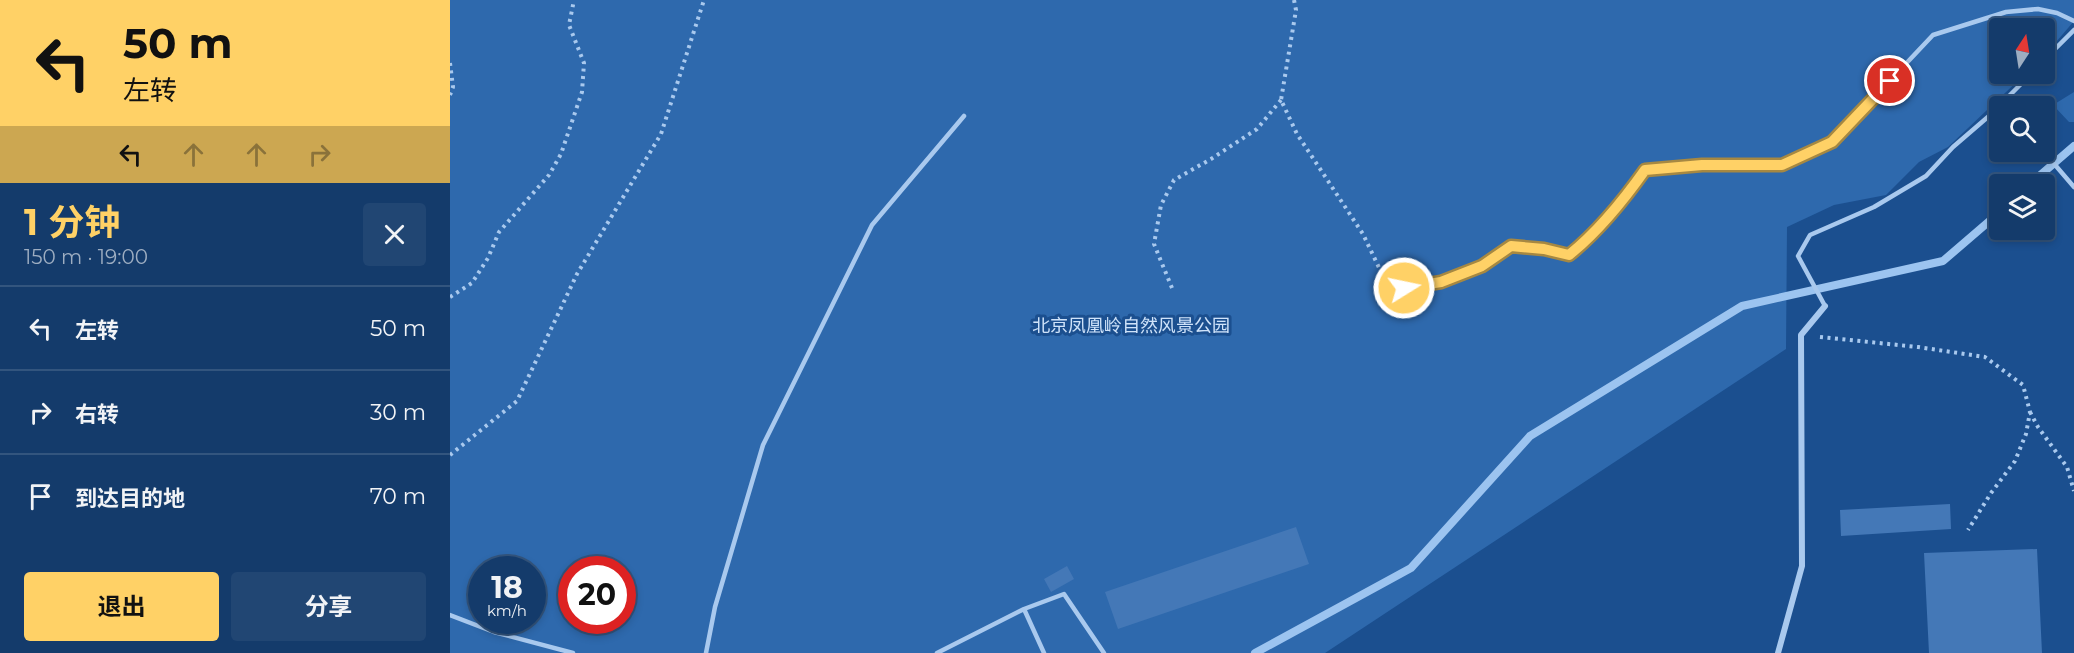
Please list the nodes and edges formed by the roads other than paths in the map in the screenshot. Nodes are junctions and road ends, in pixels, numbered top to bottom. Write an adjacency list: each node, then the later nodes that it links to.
1 (2074, 21): 10 (lane)
2 (2074, 30): 3 (lane)
3 (2055, 49)
4 (2021, 84): 5 (lane)
5 (2009, 96)
6 (964, 116): 15 (lane)
7 (1989, 116): 11 (lane)
8 (2053, 162): 9 (lane)
9 (2074, 187)
10 (1404, 288)
11 (1825, 306): 19 (street)
12 (1024, 609): 16 (lane); 17 (lane); 18 (lane)
13 (450, 615): 14 (lane)
14 (573, 653)
15 (706, 653)
16 (937, 653)
17 (1044, 653)
18 (1104, 653)
19 (1778, 653)

